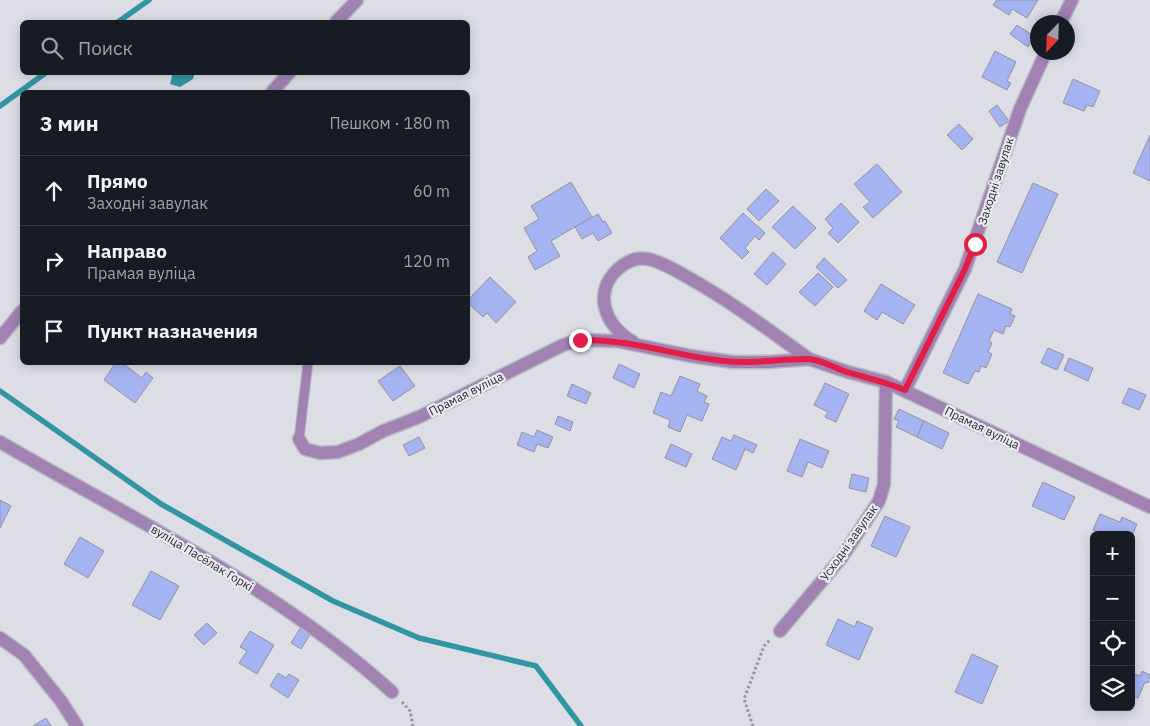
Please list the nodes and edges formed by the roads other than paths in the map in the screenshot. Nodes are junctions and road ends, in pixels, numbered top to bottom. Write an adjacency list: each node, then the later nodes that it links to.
1 (356, 0): 4 (street)
2 (1072, 0): 3 (street)
3 (1064, 15)
4 (338, 20)
5 (1042, 60): 14 (street, Заходні завулак)
6 (287, 75): 7 (street)
7 (274, 90)
8 (20, 313): 9 (street)
9 (0, 338)
10 (639, 345): 11 (street, Прамая вуліца); 11 (street, Прамая вуліца); 15 (street, Прамая вуліца)
11 (809, 359): 13 (street, Прамая вуліца)
12 (308, 365): 15 (lane)
13 (886, 382): 14 (street, Прамая вуліца); 18 (street, Усходні завулак)
14 (905, 390): 17 (street, Прамая вуліца)
15 (299, 439)
16 (0, 442): 20 (street, вуліца Пасёлак Горкі)
17 (1150, 507)
18 (780, 631)
19 (0, 638): 21 (street)
20 (392, 692)
21 (78, 726)

